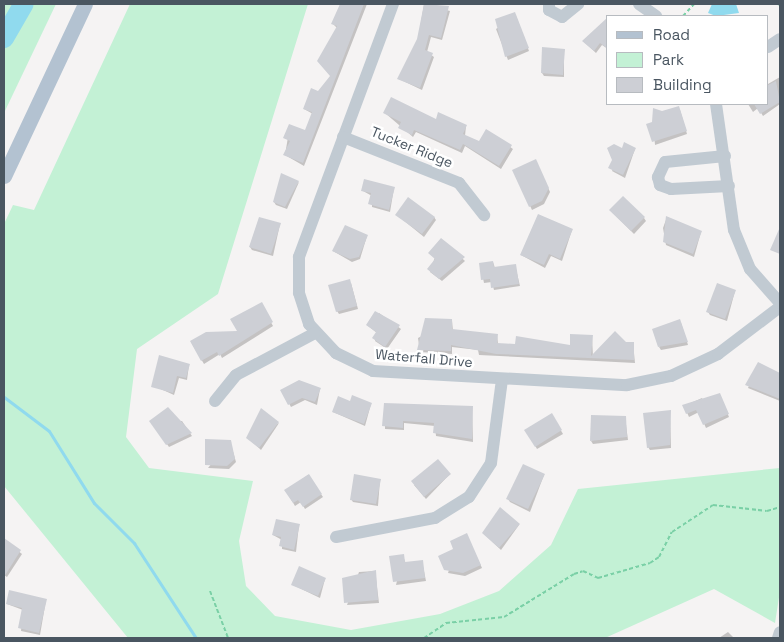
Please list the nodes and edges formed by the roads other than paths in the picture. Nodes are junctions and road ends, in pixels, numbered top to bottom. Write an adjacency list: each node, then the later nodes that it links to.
1 (85, 4): 12 (main road)
2 (393, 4): 10 (street, Waterfall Drive)
3 (549, 4): 4 (street)
4 (578, 4)
5 (639, 4): 6 (street)
6 (655, 15)
7 (780, 40): 8 (street)
8 (769, 46)
9 (716, 105): 11 (street)
10 (343, 137): 14 (street, Tucker Ridge); 16 (street, Waterfall Drive)
11 (725, 156): 13 (street); 13 (street)
12 (4, 176)
13 (729, 186): 15 (street)
14 (484, 215)
15 (780, 305): 17 (street, Waterfall Drive)
16 (315, 333): 17 (street, Waterfall Drive); 18 (street)
17 (502, 380): 19 (street)
18 (215, 401)
19 (336, 537)
20 (780, 632): 21 (street)
21 (778, 638)

